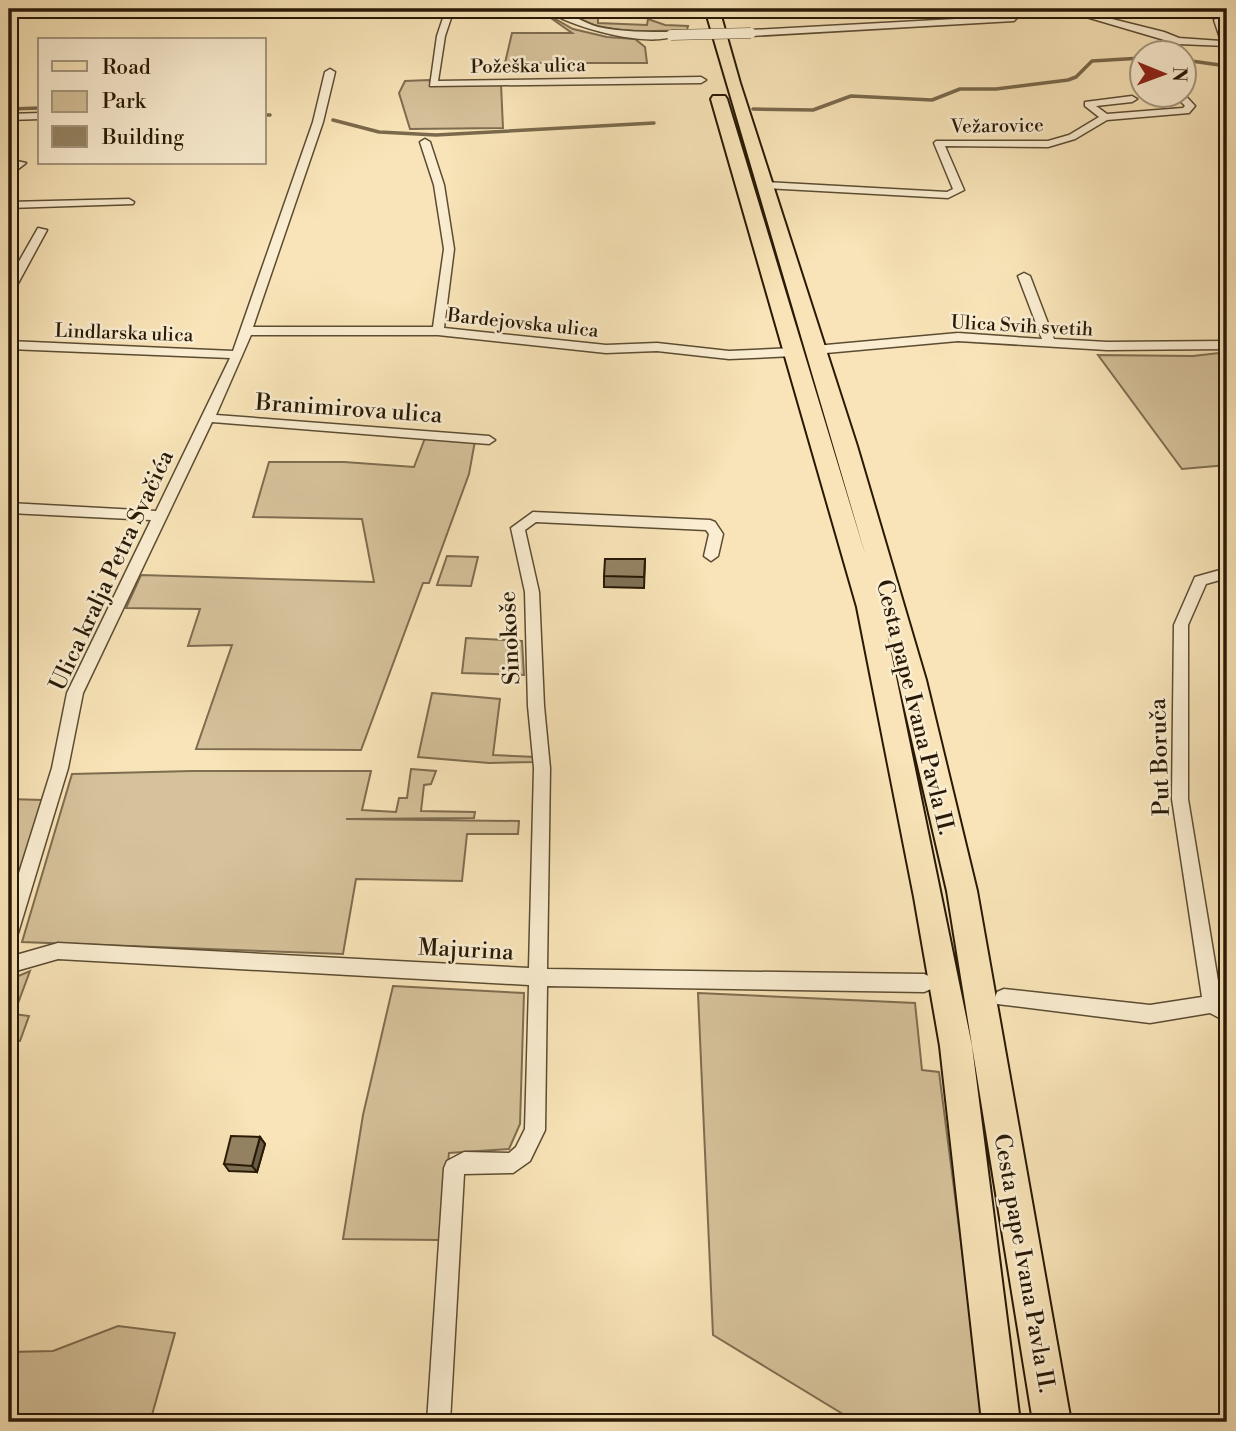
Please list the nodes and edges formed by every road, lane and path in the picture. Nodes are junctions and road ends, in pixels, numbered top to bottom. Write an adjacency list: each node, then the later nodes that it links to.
1 (450, 9): 8 (street, Požeška ulica)
2 (551, 9): 5 (street, bridge)
3 (696, 9): 8 (main road, Cesta pape Ivana Pavla II.)
4 (712, 9): 18 (main road, Cesta pape Ivana Pavla II.)
5 (1021, 9)
6 (1063, 9): 7 (street)
7 (1227, 21)
8 (706, 68): 29 (main road, Cesta pape Ivana Pavla II.)
9 (330, 72): 24 (street)
10 (1128, 99): 14 (street)
11 (1188, 108): 14 (street)
12 (38, 116): 13 (street)
13 (9, 117)
14 (1105, 117): 18 (street, Vežarovice)
15 (425, 142): 25 (street)
16 (21, 163): 17 (street)
17 (9, 173)
18 (765, 184): 29 (main road, Cesta pape Ivana Pavla II.)
19 (129, 202): 20 (street)
20 (9, 205)
21 (41, 230): 23 (street)
22 (1024, 276): 26 (street)
23 (9, 289)
24 (248, 331): 25 (street, Bardejovska ulica); 30 (street)
25 (438, 331): 29 (street, Bardejovska ulica)
26 (1050, 343): 28 (street, Ulica Svih svetih); 29 (street, Ulica Svih svetih)
27 (9, 345): 30 (street, Lindlarska ulica)
28 (1227, 345)
29 (804, 351): 44 (main road, Cesta pape Ivana Pavla II.); 45 (main road, Cesta pape Ivana Pavla II.)
30 (238, 355): 31 (street, Ulica kralja Petra Svačića)
31 (206, 418): 32 (street, Branimirova ulica); 34 (street, Ulica kralja Petra Svačića)
32 (489, 440)
33 (9, 508): 34 (street)
34 (160, 516): 37 (street, Ulica kralja Petra Svačića)
35 (711, 556): 39 (street, Sinokoše)
36 (1227, 573): 42 (street, Put Boruča)
37 (9, 933)
38 (9, 965): 39 (street, Majurina)
39 (536, 977): 40 (street, Majurina); 43 (street)
40 (924, 983)
41 (1004, 998): 42 (street)
42 (1219, 1009)
43 (438, 1422)
44 (1001, 1422)
45 (1052, 1422)

